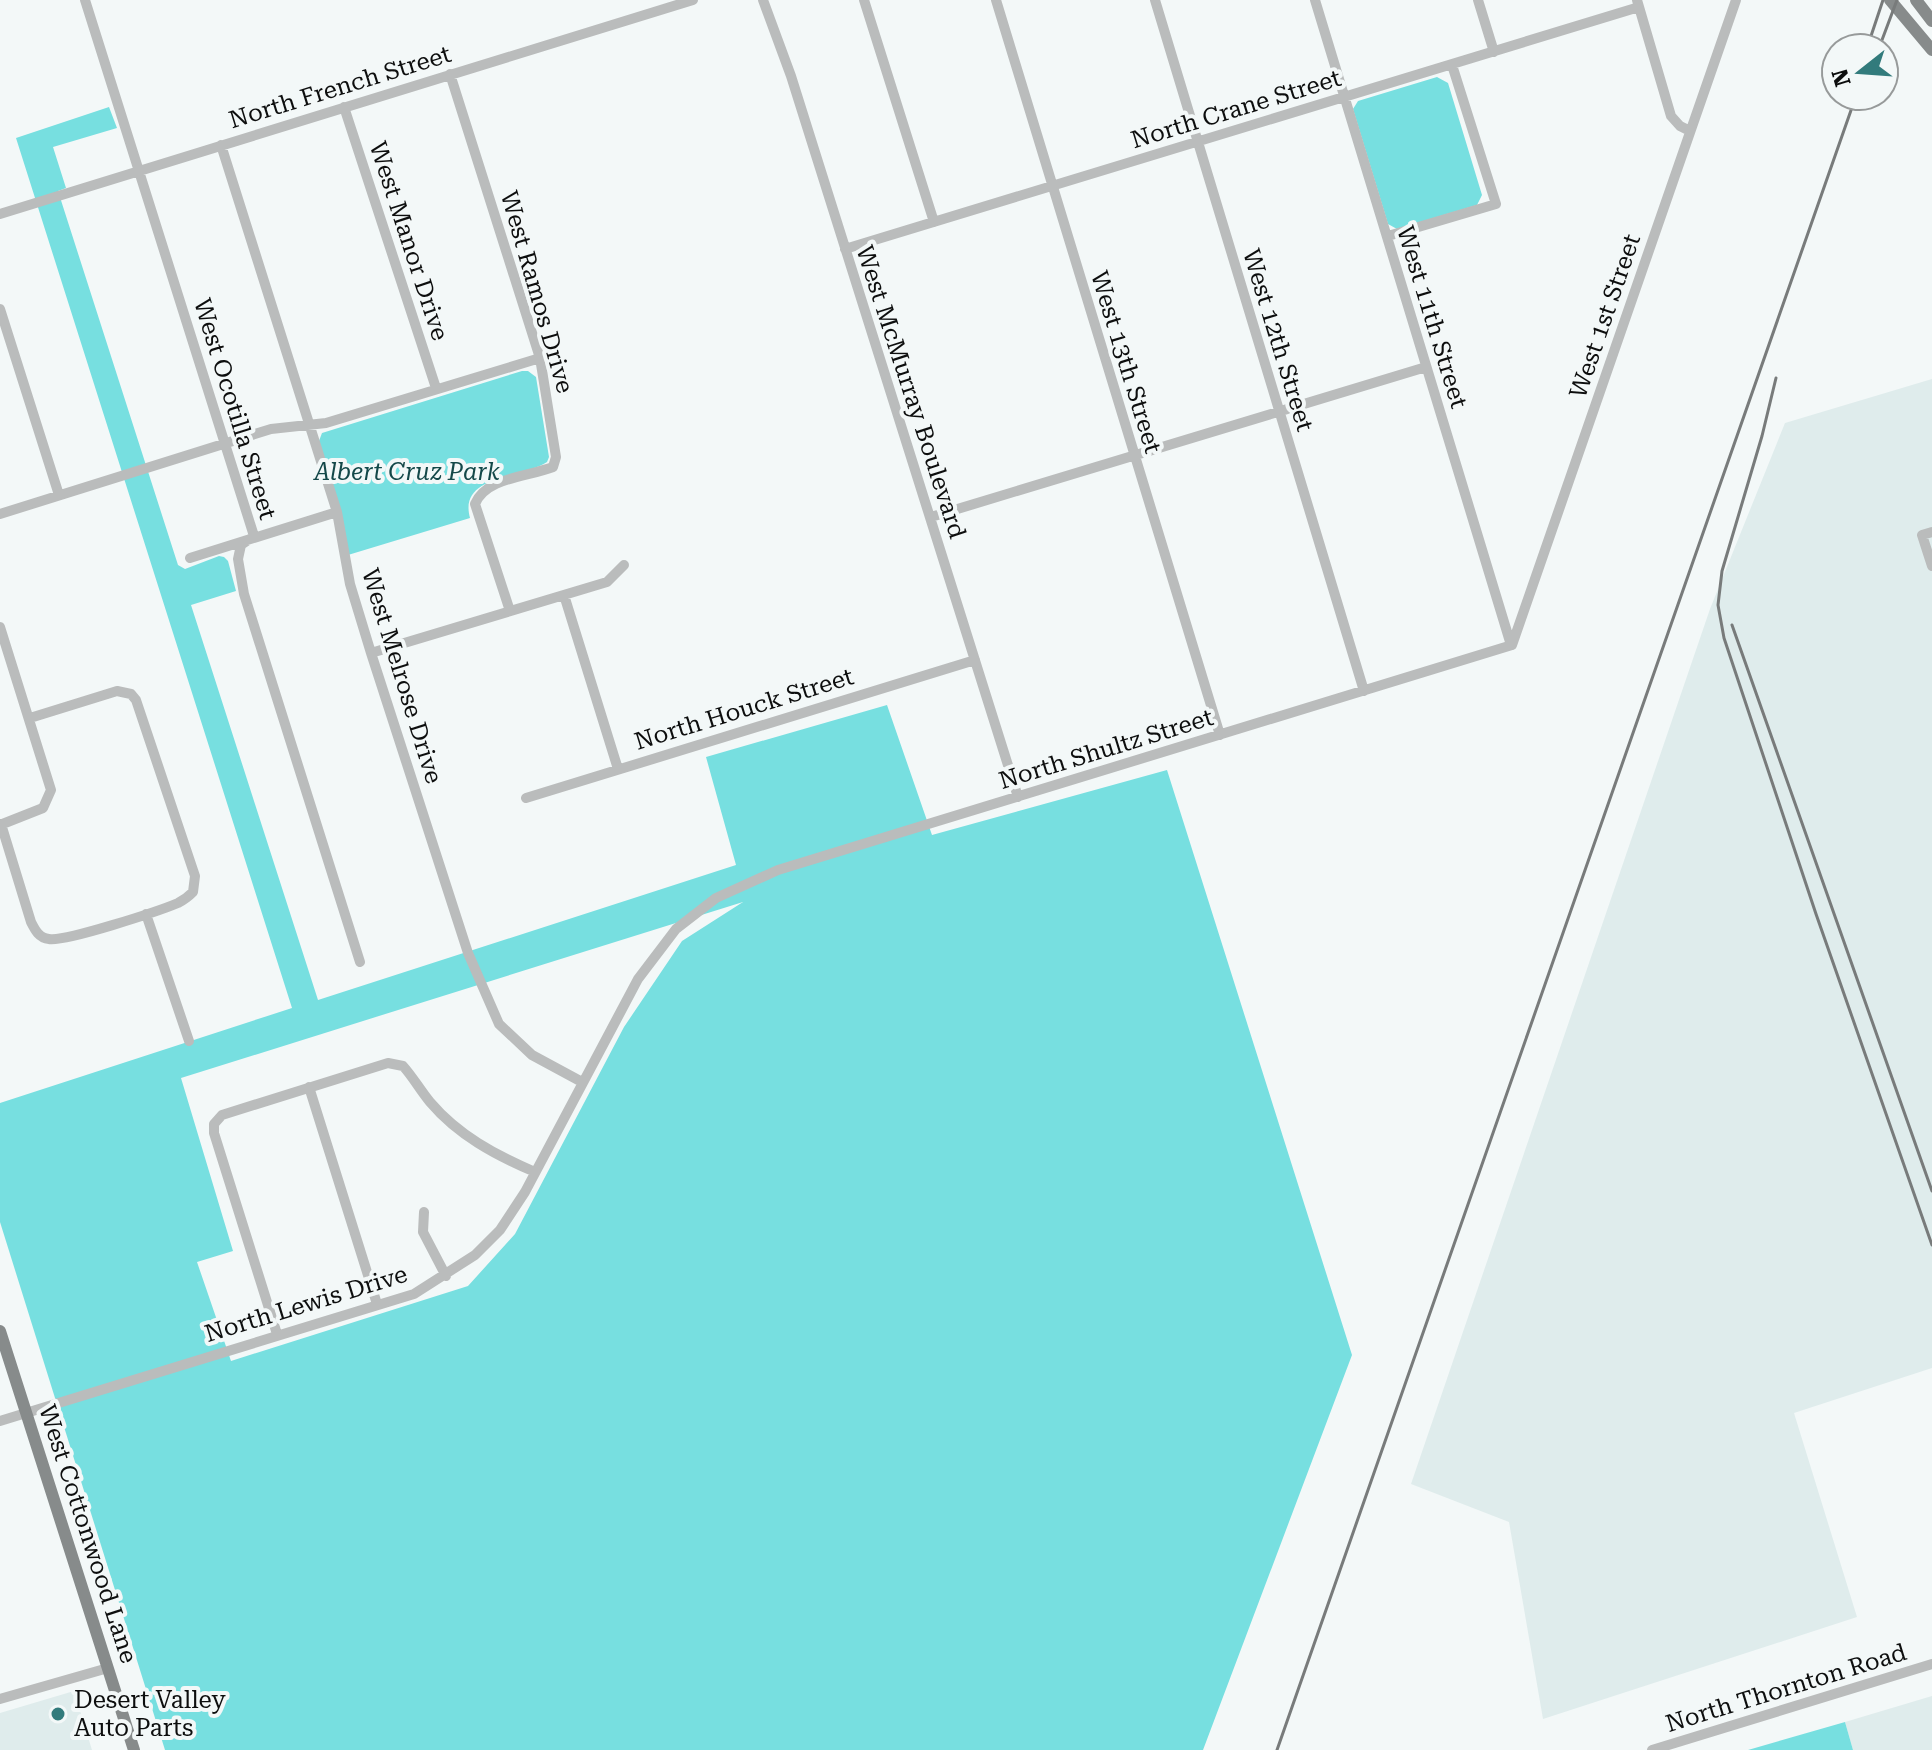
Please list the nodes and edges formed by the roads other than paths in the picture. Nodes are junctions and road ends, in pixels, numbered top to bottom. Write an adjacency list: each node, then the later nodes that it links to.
1 (85, 0): 23 (street, West Ocotilla Street)
2 (693, 0): 17 (street, North French Street)
3 (763, 0): 28 (street, West McMurray Boulevard)
4 (864, 0): 26 (street)
5 (996, 0): 24 (street, West 13th Street)
6 (1155, 0): 21 (street, West 12th Street)
7 (1315, 0): 18 (street, West 11th Street)
8 (1478, 0): 15 (street)
9 (1736, 0): 20 (street, West 1st Street)
10 (1890, 0): 14 (main road)
11 (1916, 0): 13 (main road)
12 (1638, 4): 15 (street, North Crane Street); 20 (street)
13 (1932, 21)
14 (1932, 50)
15 (1494, 52): 16 (street, North Crane Street)
16 (1452, 65): 18 (street, North Crane Street); 27 (street)
17 (450, 74): 19 (street, North French Street); 30 (street, West Ramos Drive)
18 (1344, 97): 21 (street, North Crane Street); 27 (street, West 11th Street)
19 (344, 107): 22 (street, North French Street); 32 (street, West Manor Drive)
20 (1690, 131): 49 (street, West 1st Street)
21 (1197, 142): 24 (street, North Crane Street); 33 (street, West 12th Street)
22 (221, 145): 23 (street, North French Street); 34 (street, West Melrose Drive)
23 (140, 170): 25 (street, North French Street); 35 (street, West Ocotilla Street)
24 (1051, 187): 26 (street, North Crane Street); 36 (street, West 13th Street)
25 (0, 214)
26 (934, 222): 28 (street, North Crane Street)
27 (1388, 236): 31 (street, West 11th Street)
28 (845, 249): 40 (street, West McMurray Boulevard)
29 (0, 309): 37 (street)
30 (540, 358): 32 (street); 47 (street, West Ramos Drive)
31 (1426, 367): 33 (street); 49 (street, West 11th Street)
32 (436, 388): 34 (street)
33 (1280, 412): 36 (street); 52 (street, West 12th Street)
34 (309, 423): 35 (street); 38 (street, West Melrose Drive)
35 (225, 444): 37 (street); 42 (street, West Ocotilla Street)
36 (1134, 457): 40 (street); 54 (street, West 13th Street)
37 (59, 495): 39 (street)
38 (337, 512): 42 (street); 50 (street, West Melrose Drive)
39 (0, 514)
40 (931, 517): 51 (street, West McMurray Boulevard)
41 (1932, 532): 45 (street)
42 (254, 536): 43 (street); 61 (street, West Ocotilla Street)
43 (190, 558)
44 (624, 565): 46 (street)
45 (1932, 566)
46 (564, 595): 47 (street); 55 (street)
47 (510, 611): 50 (street)
48 (0, 627): 53 (street)
49 (1512, 645): 52 (street, North Shultz Street)
50 (371, 653): 63 (street, West Melrose Drive)
51 (975, 660): 55 (street, North Houck Street); 56 (street, West McMurray Boulevard)
52 (1364, 691): 54 (street, North Shultz Street)
53 (30, 718): 58 (street); 60 (street)
54 (1220, 735): 56 (street, North Shultz Street)
55 (618, 769): 57 (street, North Houck Street)
56 (1018, 797): 59 (street, North Shultz Street)
57 (526, 798)
58 (1, 824): 60 (street)
59 (716, 898): 63 (street, North Lewis Drive)
60 (146, 914): 62 (street)
61 (360, 962)
62 (189, 1041)
63 (582, 1082): 65 (street, North Lewis Drive)
64 (309, 1087): 65 (street); 68 (street); 70 (street)
65 (535, 1172): 67 (street, North Lewis Drive)
66 (424, 1212): 67 (street)
67 (446, 1276): 68 (street, North Lewis Drive)
68 (377, 1304): 70 (street, North Lewis Drive)
69 (0, 1331): 71 (main road, West Cottonwood Lane)
70 (277, 1334): 71 (street, North Lewis Drive)
71 (27, 1413): 72 (street, North Lewis Drive); 74 (main road, West Cottonwood Lane)
72 (0, 1421)
73 (1932, 1664): 77 (street, North Thornton Road)
74 (108, 1668): 75 (street); 76 (main road, West Cottonwood Lane)
75 (0, 1699)
76 (134, 1750)
77 (1652, 1750)

